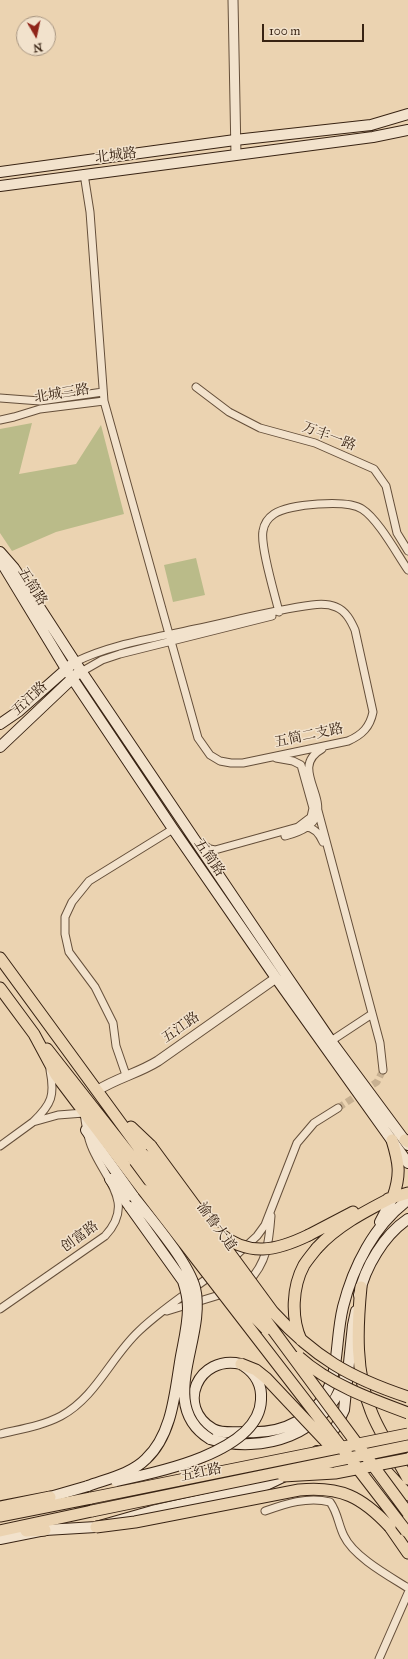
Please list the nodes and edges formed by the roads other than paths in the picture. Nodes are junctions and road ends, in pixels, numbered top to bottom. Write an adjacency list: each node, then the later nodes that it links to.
1 (233, 0): 4 (street)
2 (408, 114): 4 (main road, 北城路)
3 (408, 130): 5 (main road, 北城路)
4 (235, 140): 5 (street); 6 (main road, 北城路)
5 (236, 155): 7 (main road, 北城路)
6 (0, 172)
7 (84, 174): 8 (main road, 北城路); 10 (street)
8 (0, 186)
9 (196, 387): 14 (street, 万丰一路)
10 (103, 392): 11 (street, 北城三路); 12 (street)
11 (0, 398)
12 (104, 401): 13 (street, 北城三路); 19 (street)
13 (0, 420)
14 (408, 551)
15 (0, 552): 20 (main road, 五简路)
16 (0, 560): 21 (main road, 五简路)
17 (408, 570): 18 (street)
18 (279, 612): 19 (street, 五简二支路); 24 (street, 五简二支路)
19 (168, 639): 20 (street, 五简二支路); 22 (street, 五简二支路); 26 (street, 五简二支路)
20 (75, 662): 21 (main road, 五江路); 22 (main road, 五简路)
21 (66, 669): 22 (main road, 五简路); 23 (main road, 五江路)
22 (77, 675): 25 (main road, 五江路); 30 (main road, 五简路); 31 (main road, 五简路)
23 (0, 724)
24 (330, 745): 26 (street, 五简二支路); 27 (street)
25 (0, 747)
26 (270, 757): 28 (street)
27 (317, 807): 29 (street); 32 (street)
28 (298, 827): 29 (street); 31 (street)
29 (309, 827): 32 (street); 33 (street)
30 (173, 830): 35 (main road, 五简路); 42 (street)
31 (191, 837): 33 (main road, 五简路)
32 (329, 856): 37 (street)
33 (211, 866): 39 (main road, 五简路)
34 (1, 959): 43 (highway, 渝鲁大道)
35 (276, 978): 42 (street, 五江路); 48 (main road, 五简路)
36 (0, 988): 38 (highway)
37 (372, 1014): 39 (street); 41 (street)
38 (34, 1034): 40 (highway); 51 (highway)
39 (331, 1041): 49 (main road, 五简路)
40 (49, 1064): 45 (highway); 46 (street)
41 (382, 1070)
42 (126, 1075): 43 (street, 五江路)
43 (98, 1090): 51 (highway, 渝鲁大道)
44 (338, 1108): 58 (street)
45 (84, 1113): 46 (street); 47 (street, 创富路); 54 (highway)
46 (33, 1122): 50 (street)
47 (86, 1130): 53 (street, 创富路); 54 (main road)
48 (392, 1140): 52 (main road, 五简路); 56 (highway)
49 (407, 1143)
50 (0, 1146)
51 (143, 1154): 60 (highway, bridge); 67 (highway, bridge); 70 (highway, 渝鲁大道, bridge)
52 (408, 1163)
53 (110, 1179): 63 (street, 创富路); 77 (main road, bridge)
54 (138, 1193): 66 (main road, bridge); 80 (highway, bridge)
55 (408, 1193): 56 (highway)
56 (393, 1198): 60 (highway, bridge); 61 (main road); 67 (highway, bridge)
57 (408, 1200): 61 (main road)
58 (272, 1211): 64 (street); 64 (street)
59 (408, 1219): 62 (main road)
60 (206, 1221): 68 (highway, bridge)
61 (370, 1241): 65 (main road, bridge)
62 (361, 1287): 66 (main road); 75 (highway)
63 (0, 1309)
64 (153, 1319): 71 (street)
65 (241, 1364): 77 (main road, bridge); 80 (highway, bridge)
66 (349, 1364): 76 (main road)
67 (326, 1378): 69 (highway, bridge)
68 (408, 1397)
69 (408, 1413)
70 (346, 1428): 78 (highway, bridge); 83 (highway, 渝鲁大道, bridge)
71 (0, 1434)
72 (408, 1434): 84 (highway, 五红路, bridge)
73 (408, 1446): 76 (highway, 五红路, bridge)
74 (408, 1459): 76 (highway, bridge)
75 (408, 1478)
76 (263, 1481): 85 (main road, bridge); 88 (highway, 五红路, bridge)
77 (88, 1486): 79 (main road)
78 (408, 1495)
79 (50, 1497): 81 (highway); 84 (main road)
80 (379, 1498): 87 (highway, bridge)
81 (0, 1507)
82 (265, 1511): 90 (street)
83 (408, 1513)
84 (0, 1516)
85 (96, 1527): 86 (main road); 89 (highway, bridge)
86 (45, 1530): 88 (highway)
87 (407, 1532)
88 (1, 1533)
89 (408, 1553)
90 (408, 1588)
91 (408, 1593): 92 (street)
92 (379, 1659)

